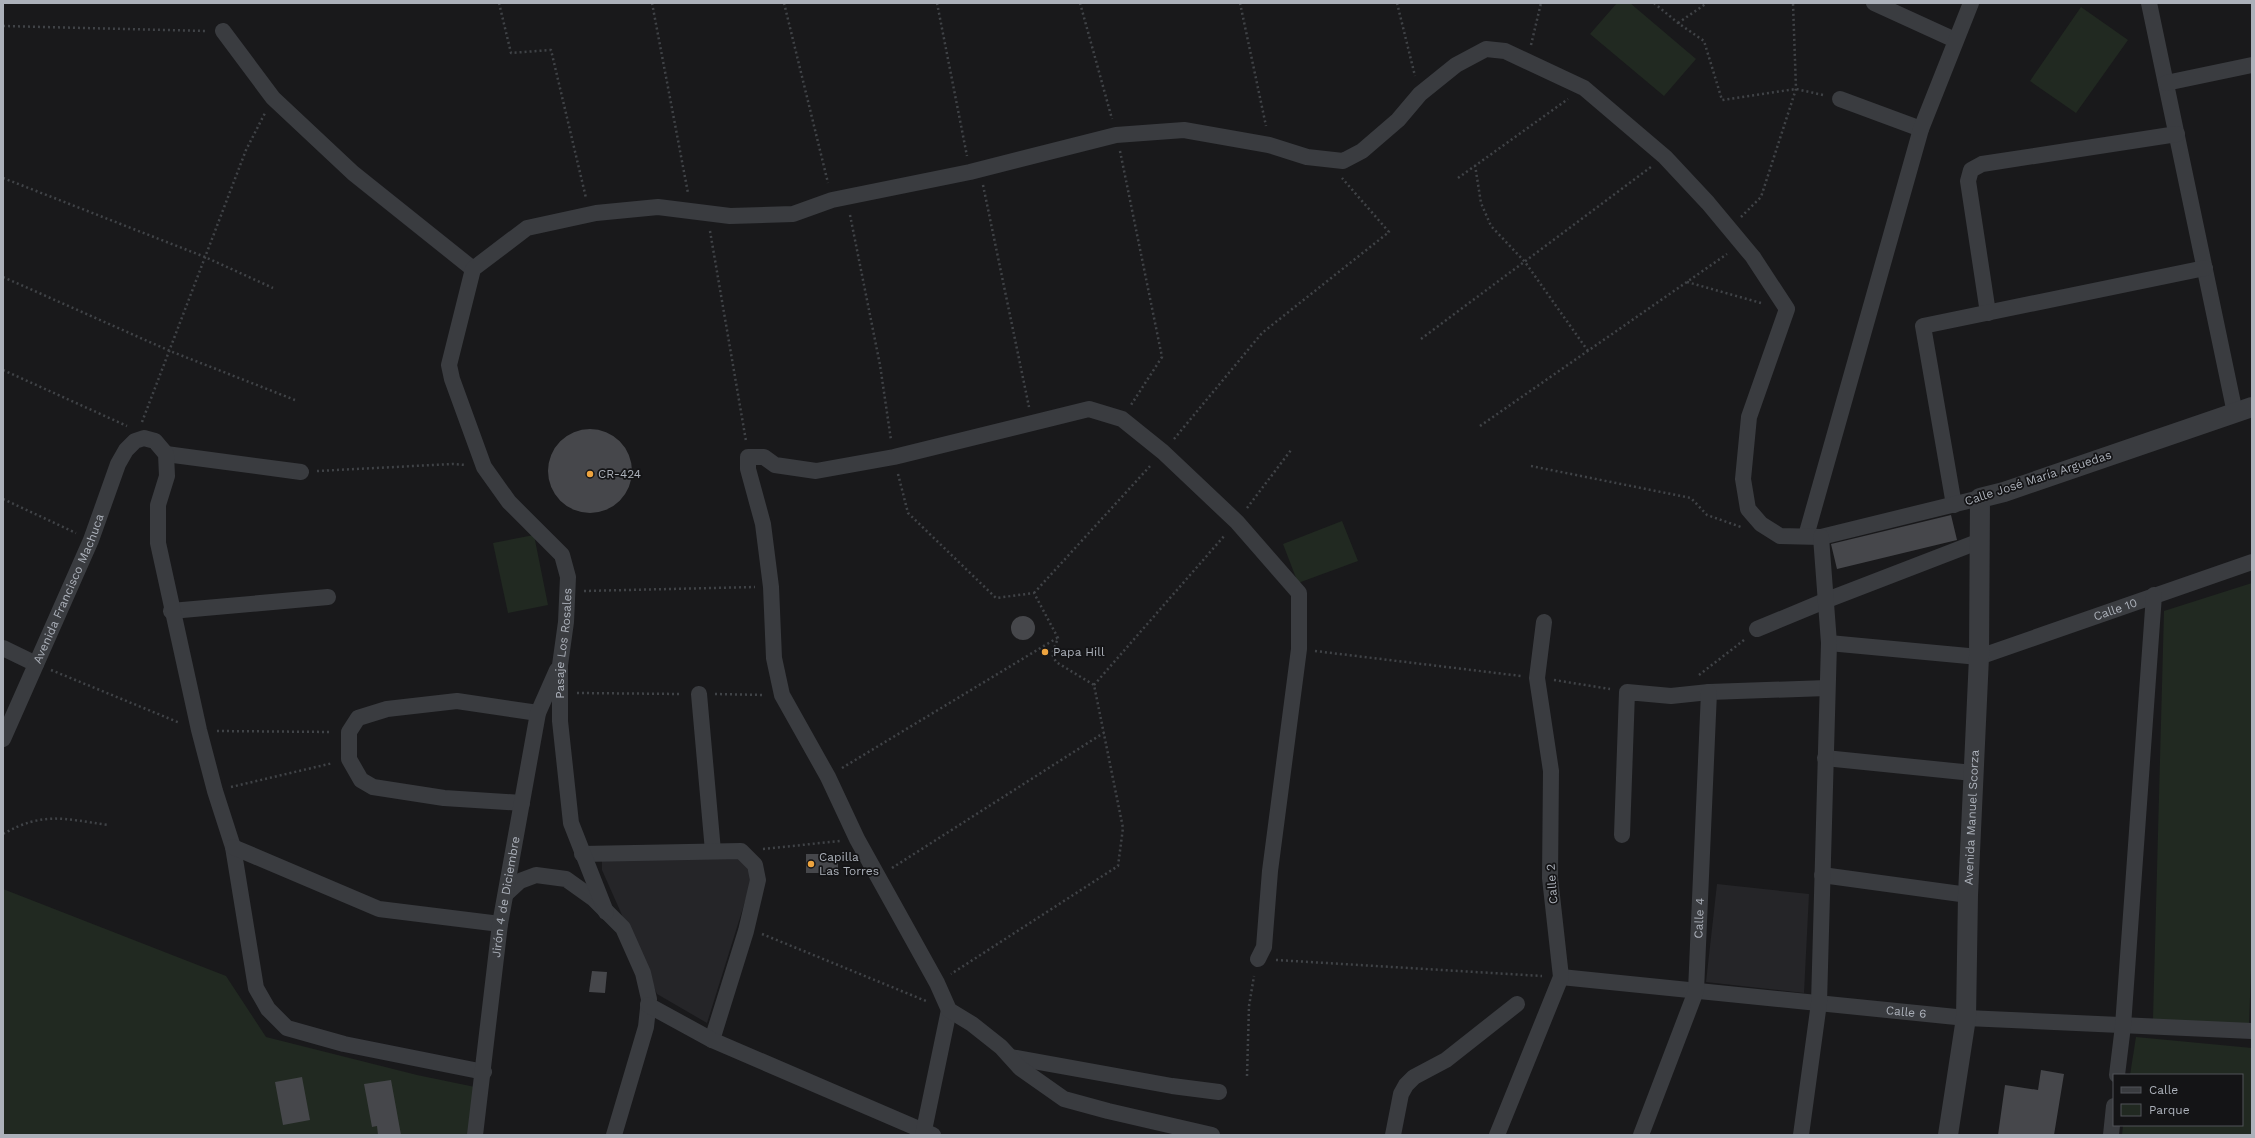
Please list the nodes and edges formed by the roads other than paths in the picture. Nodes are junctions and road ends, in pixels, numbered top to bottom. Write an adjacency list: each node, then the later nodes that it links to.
1 (1874, 3): 5 (street)
2 (1971, 3): 5 (street)
3 (2149, 3): 7 (street)
4 (223, 31): 12 (street)
5 (1955, 40): 9 (street)
6 (2252, 64): 7 (street)
7 (2166, 83): 10 (street)
8 (1840, 99): 9 (street)
9 (1921, 130): 19 (street)
10 (2177, 134): 11 (street); 13 (street)
11 (2205, 268): 13 (street); 14 (street)
12 (472, 269): 19 (street, Calle José María Arguedas); 32 (street, Pasaje Los Rosales)
13 (1988, 313): 18 (street)
14 (2244, 410): 17 (street, Calle José María Arguedas)
15 (166, 454): 16 (street); 25 (street); 31 (street, Avenida Francisco Machuca)
16 (301, 472)
17 (1980, 498): 18 (street, Calle José María Arguedas); 20 (street, Avenida Manuel Scorza)
18 (1954, 504): 19 (street, Calle José María Arguedas)
19 (1814, 537): 24 (street)
20 (1980, 541): 24 (street); 30 (street, Avenida Manuel Scorza)
21 (2252, 562): 22 (street, Calle 10)
22 (2154, 595): 30 (street, Calle 10); 58 (street)
23 (328, 597): 25 (street)
24 (1827, 600): 27 (street); 28 (street)
25 (172, 611): 42 (street)
26 (1544, 622): 51 (street, Calle 2)
27 (1757, 629)
28 (1829, 643): 30 (street); 33 (street)
29 (3, 648): 31 (street)
30 (1978, 657): 39 (street, Avenida Manuel Scorza)
31 (36, 664): 37 (street, Avenida Francisco Machuca)
32 (560, 665): 36 (street, Jirón 4 de Diciembre); 44 (street, Pasaje Los Rosales)
33 (1826, 688): 34 (street); 38 (street)
34 (1709, 692): 41 (street); 52 (street, Calle 4)
35 (699, 694): 43 (street)
36 (538, 713): 40 (street, Jirón 4 de Diciembre); 40 (street)
37 (5, 729)
38 (1825, 758): 39 (street); 45 (street)
39 (1973, 773): 47 (street, Avenida Manuel Scorza)
40 (522, 803): 46 (street, Jirón 4 de Diciembre)
41 (1622, 835)
42 (233, 847): 49 (street); 62 (street)
43 (713, 852): 44 (street); 60 (street)
44 (582, 854): 48 (street, Pasaje Los Rosales)
45 (1822, 875): 47 (street); 53 (street)
46 (506, 894): 48 (street, Pasaje Los Rosales); 49 (street, Jirón 4 de Diciembre)
47 (1968, 895): 57 (street, Avenida Manuel Scorza)
48 (606, 912): 55 (street, Pasaje Los Rosales)
49 (500, 924): 62 (street, Jirón 4 de Diciembre)
50 (1258, 959): 56 (street)
51 (1561, 977): 52 (street, Calle 6); 72 (street, Calle 2)
52 (1696, 991): 53 (street, Calle 6); 73 (street, Calle 4)
53 (1819, 1003): 57 (street, Calle 6); 65 (street)
54 (1517, 1004): 71 (street)
55 (648, 1005): 60 (street); 69 (street, Pasaje Los Rosales)
56 (949, 1010): 61 (street); 67 (street)
57 (1966, 1018): 58 (street, Calle 6); 76 (street, Avenida Manuel Scorza)
58 (2123, 1026): 59 (street, Calle 6); 63 (street)
59 (2252, 1031)
60 (712, 1040): 67 (street)
61 (1011, 1057): 64 (street); 70 (street)
62 (484, 1072): 68 (street, Jirón 4 de Diciembre)
63 (2117, 1074)
64 (1219, 1092)
65 (1805, 1107): 74 (street); 75 (street)
66 (2113, 1116): 77 (street)
67 (926, 1134)
68 (475, 1135)
69 (614, 1135)
70 (1212, 1135)
71 (1393, 1135)
72 (1497, 1135)
73 (1641, 1135)
74 (1794, 1135)
75 (1802, 1135)
76 (1948, 1135)
77 (2111, 1135)

